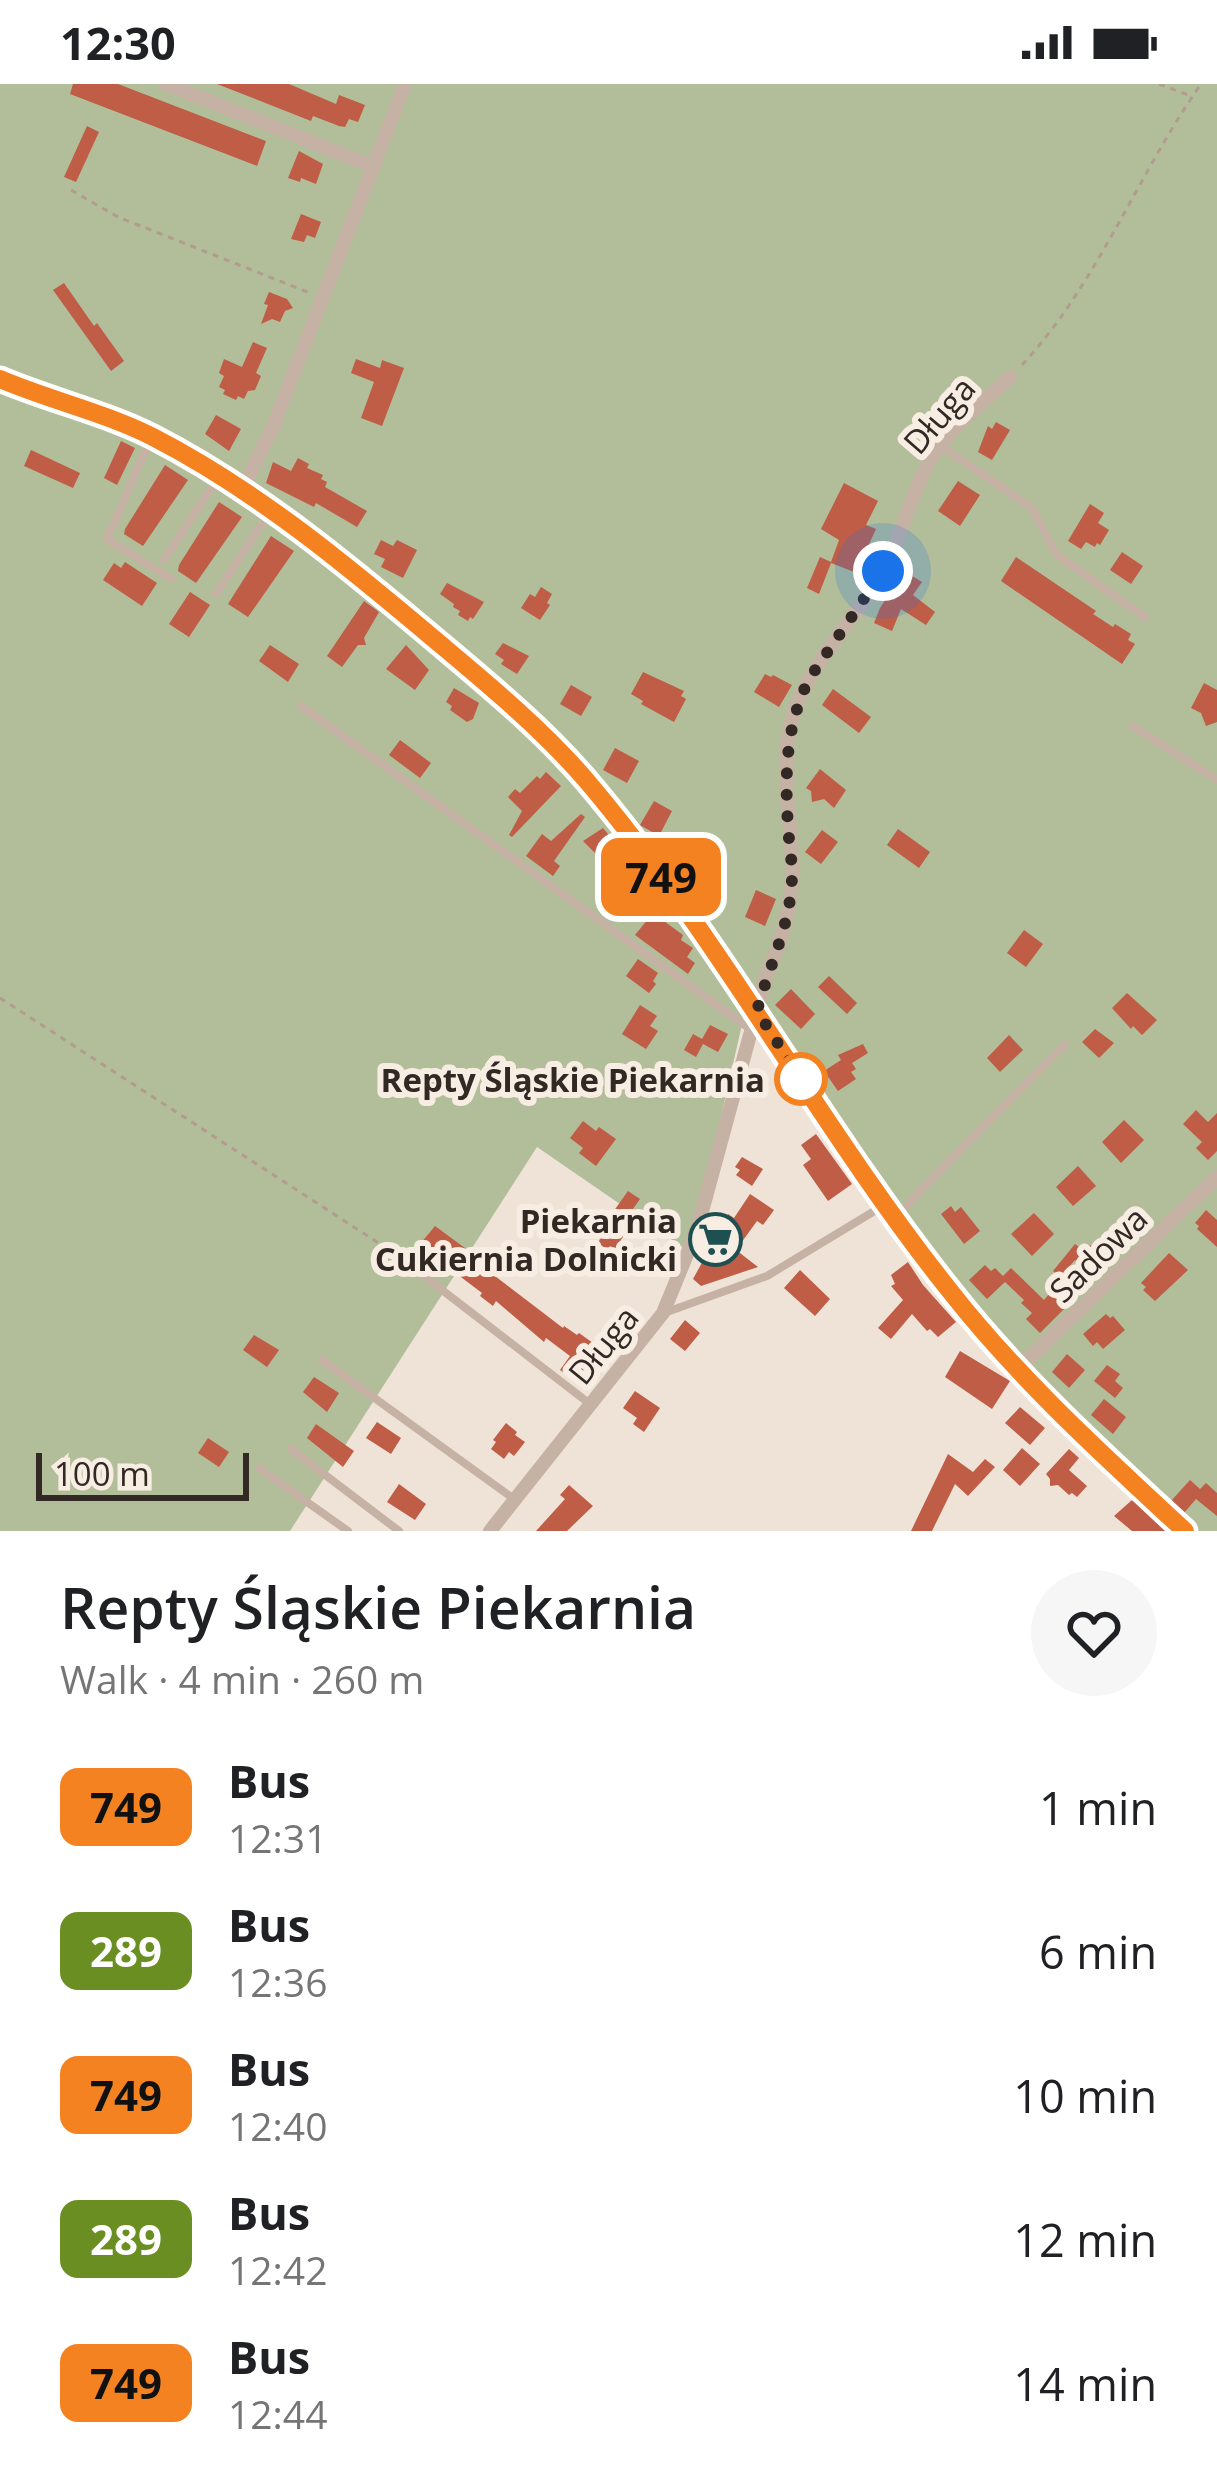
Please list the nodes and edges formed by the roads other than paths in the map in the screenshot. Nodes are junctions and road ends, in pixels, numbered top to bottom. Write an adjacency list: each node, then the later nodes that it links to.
1 (166, 84): 3 (street)
2 (405, 84): 3 (street)
3 (374, 167): 9 (street)
4 (1010, 377): 7 (street, Długa)
5 (0, 379): 6 (street)
6 (152, 436): 8 (street); 12 (lane)
7 (940, 445): 14 (lane); 18 (street, Długa)
8 (219, 476): 9 (street); 11 (lane)
9 (242, 490): 10 (street)
10 (271, 509): 13 (lane); 18 (street)
11 (164, 560)
12 (171, 579)
13 (217, 594)
14 (1146, 619)
15 (301, 706): 19 (lane)
16 (1132, 726): 17 (lane)
17 (1217, 780)
18 (757, 1011): 19 (street, Długa); 22 (street)
19 (751, 1030): 25 (street, Długa)
20 (1065, 1044): 23 (lane)
21 (1217, 1177): 27 (street, Sadowa)
22 (886, 1204): 23 (street); 25 (lane)
23 (896, 1219): 27 (street)
24 (398, 1256): 28 (lane)
25 (663, 1313): 28 (street, Długa)
26 (322, 1360): 31 (lane)
27 (1017, 1370): 35 (street)
28 (590, 1404): 31 (street, Długa)
29 (291, 1449): 33 (lane)
30 (259, 1468): 32 (lane)
31 (515, 1500): 34 (street, Długa)
32 (348, 1531)
33 (399, 1531)
34 (490, 1531)
35 (1185, 1531)

